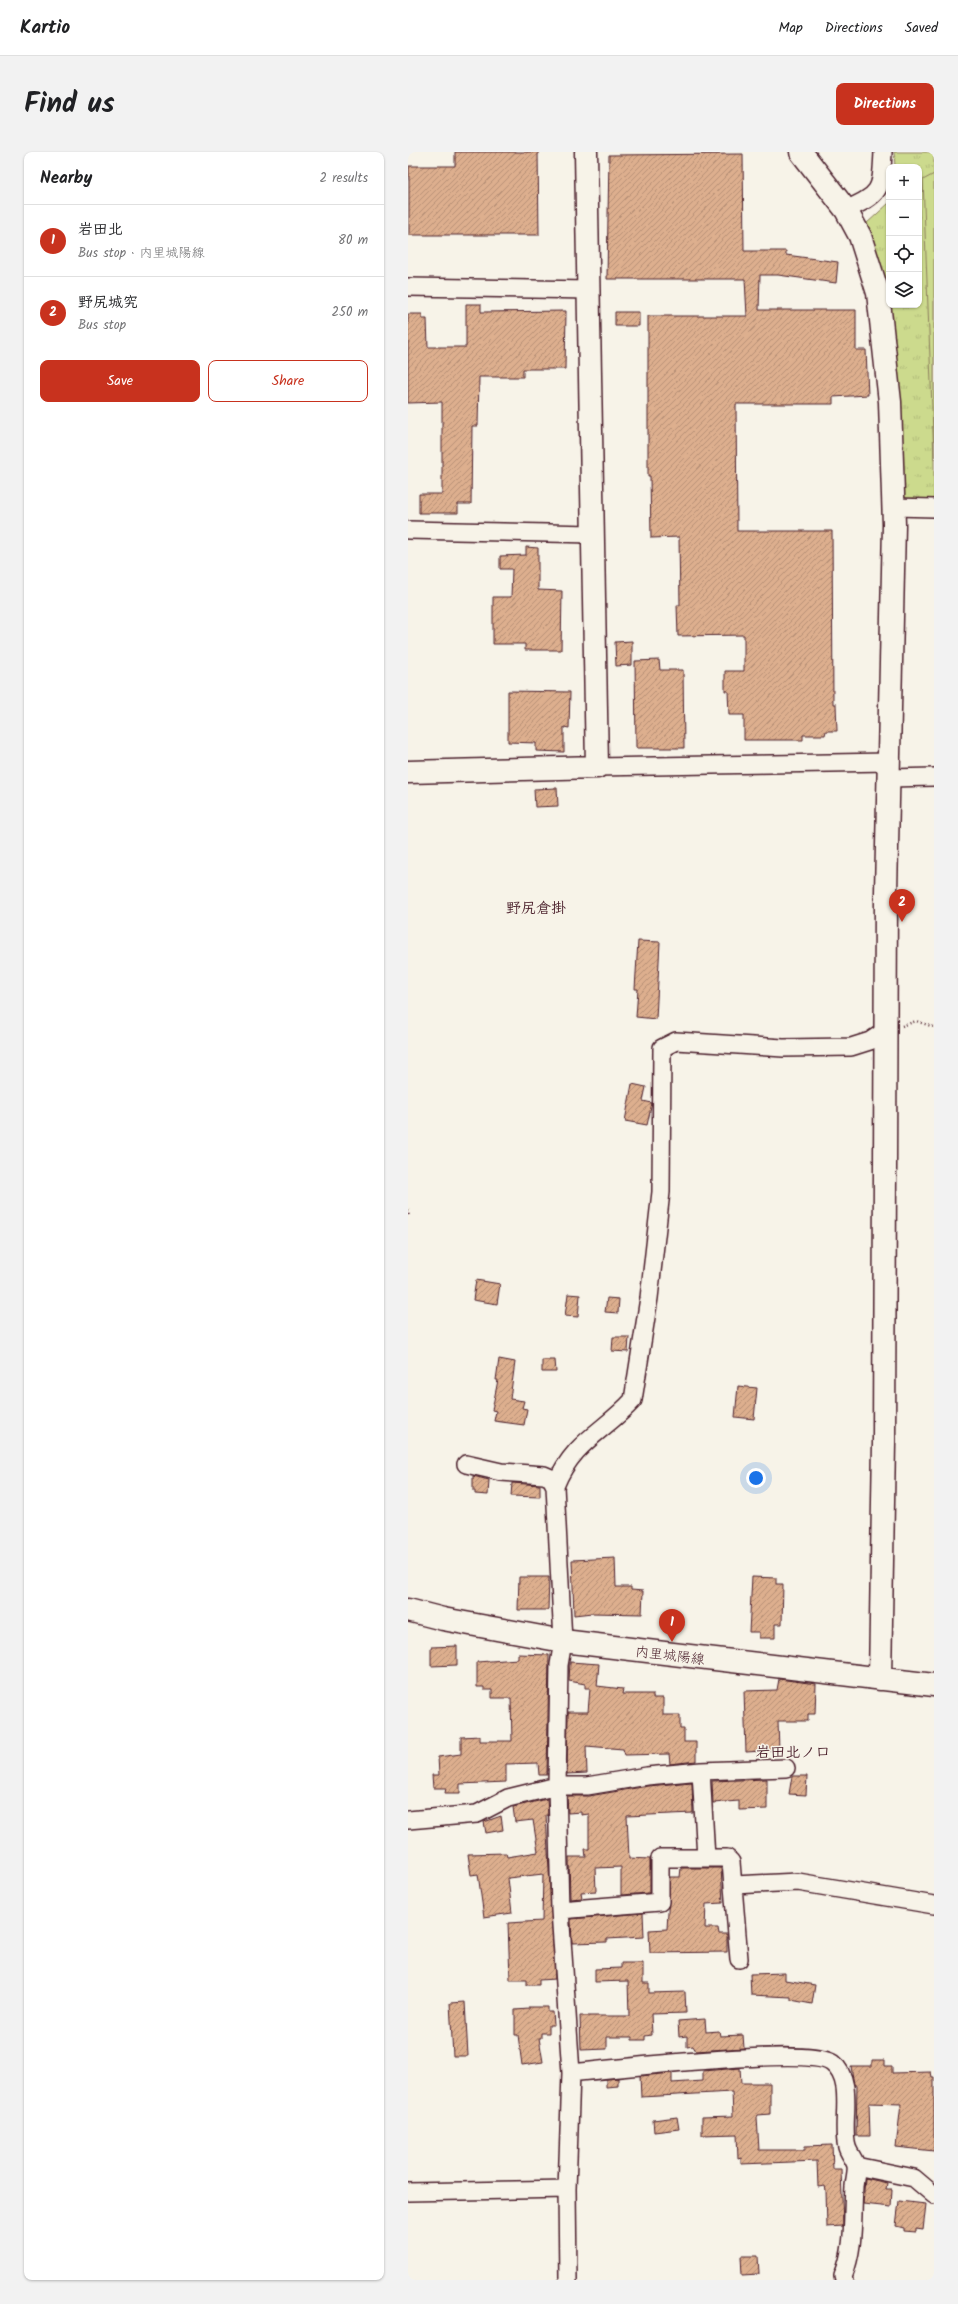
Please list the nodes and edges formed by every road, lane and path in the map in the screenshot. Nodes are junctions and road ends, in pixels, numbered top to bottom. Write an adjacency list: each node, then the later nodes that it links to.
1 (586, 152): 6 (street)
2 (801, 152): 4 (street)
3 (883, 152): 4 (street)
4 (846, 210): 7 (street)
5 (408, 287): 6 (street)
6 (589, 290): 10 (street)
7 (894, 507): 8 (street); 12 (street)
8 (934, 508)
9 (408, 530): 10 (street)
10 (592, 534): 11 (street)
11 (597, 767): 12 (street); 13 (street)
12 (889, 770): 14 (street); 16 (street)
13 (408, 772)
14 (934, 777)
15 (934, 1027): 16 (path)
16 (885, 1031): 20 (street); 23 (street)
17 (408, 1210): 18 (path)
18 (409, 1217)
19 (466, 1464): 20 (street)
20 (555, 1486): 22 (street)
21 (408, 1610): 22 (street, 内里城陽線)
22 (563, 1641): 23 (street, 内里城陽線); 27 (street)
23 (880, 1680): 24 (street, 内里城陽線)
24 (934, 1685)
25 (786, 1768): 26 (street)
26 (701, 1771): 27 (street); 29 (street)
27 (557, 1786): 28 (street); 32 (street)
28 (408, 1820)
29 (706, 1858): 30 (street); 32 (street)
30 (734, 1885): 31 (street); 33 (street)
31 (934, 1905)
32 (560, 1910): 34 (street)
33 (739, 1959)
34 (571, 2073): 35 (street); 36 (street)
35 (856, 2166): 38 (street); 40 (street)
36 (567, 2189): 37 (street); 39 (street)
37 (408, 2192)
38 (934, 2195)
39 (568, 2280)
40 (844, 2280)

